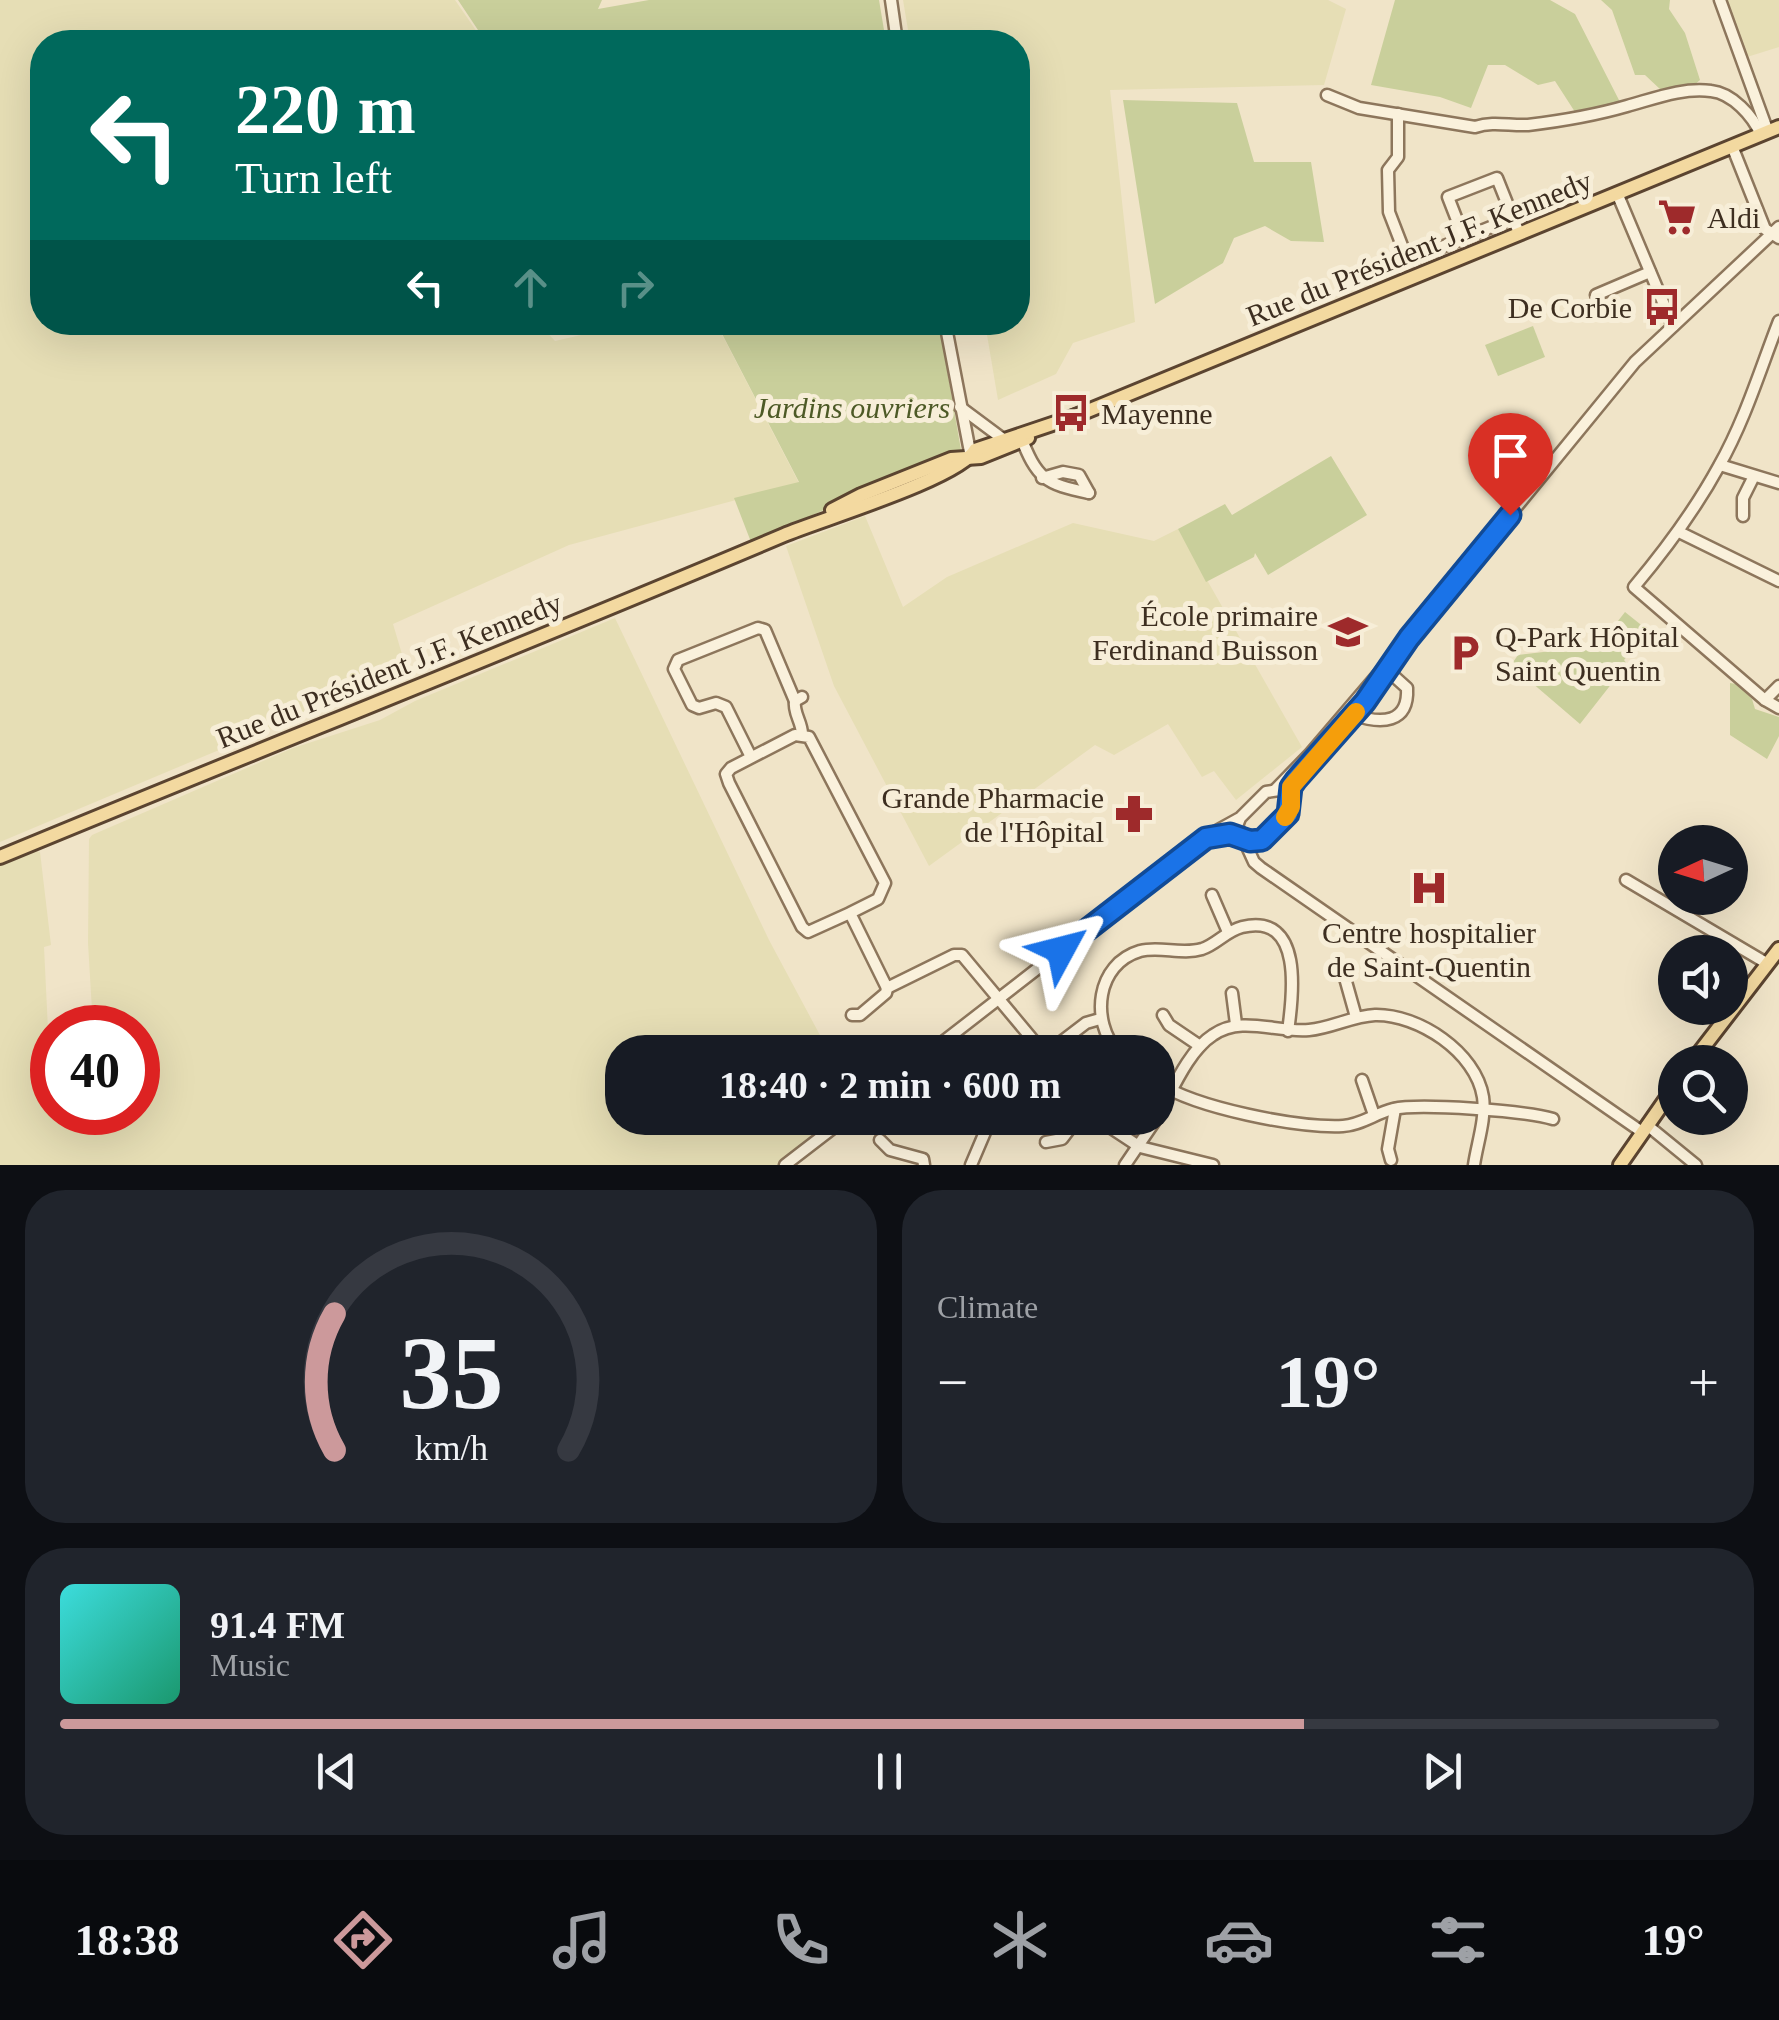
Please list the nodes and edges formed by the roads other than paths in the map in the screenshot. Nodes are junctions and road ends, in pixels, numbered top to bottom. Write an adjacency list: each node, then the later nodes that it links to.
1 (891, 0): 3 (street)
2 (1720, 0): 6 (street)
3 (895, 30)
4 (1328, 96): 5 (street)
5 (1398, 114): 6 (street); 12 (street)
6 (1773, 131): 7 (main road, Rue du Président J.F. Kennedy)
7 (1732, 146): 8 (main road, Rue du Président J.F. Kennedy); 10 (street)
8 (1617, 193): 11 (main road, Rue du Président J.F. Kennedy); 13 (street)
9 (1513, 218): 11 (street); 12 (street); 12 (street)
10 (1776, 233): 16 (street)
11 (1519, 234): 20 (main road, Rue du Président J.F. Kennedy)
12 (1464, 238)
13 (1650, 272): 14 (street); 16 (street)
14 (1596, 295)
15 (1779, 321): 18 (street)
16 (1673, 326): 30 (street)
17 (947, 335): 19 (street)
18 (1775, 344): 23 (street)
19 (960, 407): 21 (street); 22 (street)
20 (1020, 437): 21 (main road, Rue du Président J.F. Kennedy); 22 (main road, Rue du Président J.F. Kennedy); 25 (street)
21 (1003, 439): 22 (main road, Rue du Président J.F. Kennedy)
22 (971, 456): 45 (main road, Rue du Président J.F. Kennedy)
23 (1720, 464): 24 (street); 28 (street)
24 (1754, 476): 26 (street); 27 (street)
25 (1042, 478)
26 (1779, 483)
27 (1744, 516)
28 (1679, 532): 29 (street); 34 (street)
29 (1779, 581)
30 (1409, 638): 31 (street); 32 (street)
31 (1387, 670): 36 (street); 36 (street)
32 (1373, 679): 36 (street); 39 (street)
33 (1779, 686): 34 (street)
34 (1765, 700): 35 (street)
35 (1779, 708)
36 (1354, 715): 40 (street)
37 (802, 734): 38 (street); 38 (street); 49 (street)
38 (751, 757): 49 (street)
39 (1276, 789): 40 (street); 41 (street)
40 (1289, 796): 44 (street)
41 (1240, 818): 42 (street); 43 (street)
42 (1242, 836): 43 (street); 44 (street); 46 (street)
43 (1206, 838): 56 (street)
44 (1262, 840): 46 (street)
45 (6, 854)
46 (1260, 868): 77 (street)
47 (1626, 880): 52 (street)
48 (1212, 895): 50 (street)
49 (850, 913): 54 (street)
50 (1228, 932): 60 (street); 62 (street)
51 (1779, 950): 52 (main road)
52 (1768, 964): 67 (main road)
53 (1345, 978): 59 (street)
54 (887, 988): 56 (street); 57 (street)
55 (1232, 993): 61 (street)
56 (1000, 998): 63 (street); 64 (street)
57 (852, 1015)
58 (1163, 1015): 68 (street)
59 (1356, 1017): 62 (street); 74 (street)
60 (1100, 1018): 65 (street); 66 (street)
61 (1236, 1024): 62 (street); 68 (street)
62 (1288, 1031)
63 (952, 1035)
64 (1032, 1035)
65 (1069, 1035)
66 (1109, 1035)
67 (1705, 1045)
68 (1200, 1046): 70 (street)
69 (1362, 1080): 75 (street)
70 (1175, 1086)
71 (1175, 1093): 75 (street)
72 (1394, 1109): 74 (street); 75 (street); 86 (street)
73 (1658, 1109): 77 (main road)
74 (1483, 1112): 76 (street); 92 (street)
75 (1374, 1115)
76 (1553, 1119)
77 (1644, 1128): 93 (main road); 94 (street)
78 (824, 1135): 87 (street)
79 (982, 1135): 89 (street)
80 (1065, 1135): 84 (street)
81 (1123, 1135): 85 (street)
82 (1146, 1135): 85 (street)
83 (880, 1140): 88 (street)
84 (1046, 1142)
85 (1140, 1146): 90 (street); 91 (street)
86 (1391, 1160)
87 (784, 1165)
88 (924, 1165)
89 (972, 1165)
90 (1125, 1165)
91 (1213, 1165)
92 (1474, 1165)
93 (1620, 1165)
94 (1696, 1165)

